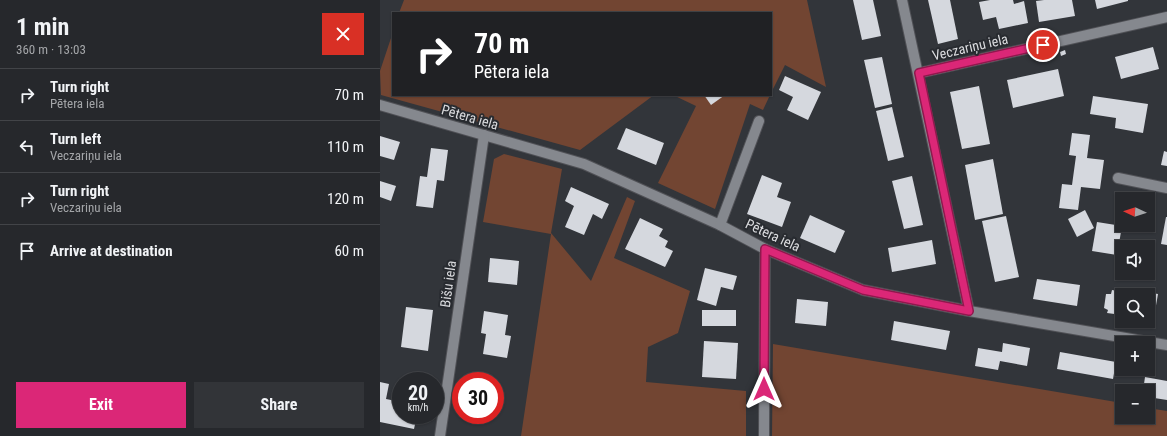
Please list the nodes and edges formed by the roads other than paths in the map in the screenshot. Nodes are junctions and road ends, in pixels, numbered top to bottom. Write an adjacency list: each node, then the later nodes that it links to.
1 (902, 0): 3 (street, Veczariņu iela)
2 (1167, 17): 3 (street, Veczariņu iela)
3 (919, 73): 11 (street, Veczariņu iela)
4 (380, 105): 6 (street, Pētera iela)
5 (759, 121): 9 (street)
6 (484, 135): 9 (street, Pētera iela); 13 (street, Bišu iela)
7 (1118, 178): 8 (street)
8 (1167, 188)
9 (720, 224): 10 (street, Pētera iela)
10 (765, 249): 11 (street, Pētera iela); 14 (street)
11 (969, 311): 12 (street, Pētera iela)
12 (1167, 345)
13 (440, 436)
14 (764, 436)

